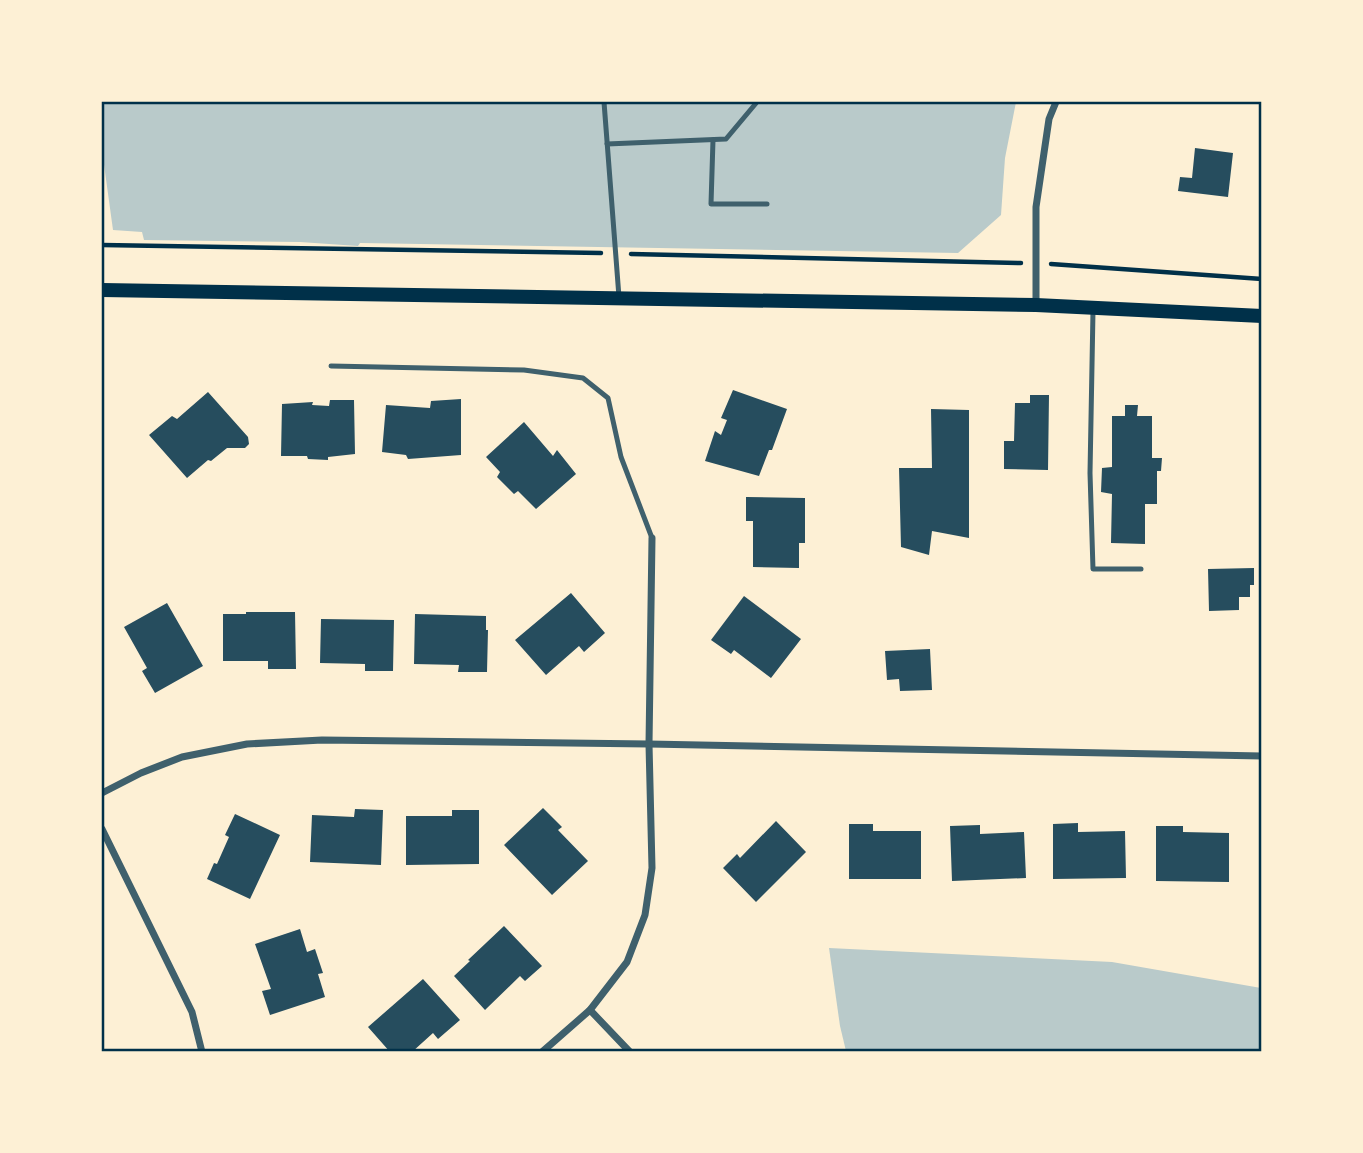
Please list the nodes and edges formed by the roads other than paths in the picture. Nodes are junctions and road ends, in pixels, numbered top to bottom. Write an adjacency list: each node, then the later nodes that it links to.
1 (604, 102): 5 (lane)
2 (757, 102): 4 (lane)
3 (1056, 102): 9 (street)
4 (713, 140): 5 (lane); 6 (lane)
5 (607, 144): 8 (lane)
6 (767, 204)
7 (102, 290): 8 (main road)
8 (619, 298): 9 (main road)
9 (1036, 305): 10 (main road)
10 (1093, 308): 11 (main road); 14 (lane)
11 (1262, 316)
12 (331, 366): 13 (lane)
13 (652, 538): 15 (street)
14 (1141, 569)
15 (649, 744): 16 (street); 17 (street); 19 (street)
16 (1262, 756)
17 (102, 793)
18 (102, 829): 20 (street)
19 (590, 1010): 21 (street); 22 (street)
20 (202, 1052)
21 (542, 1052)
22 (630, 1052)

